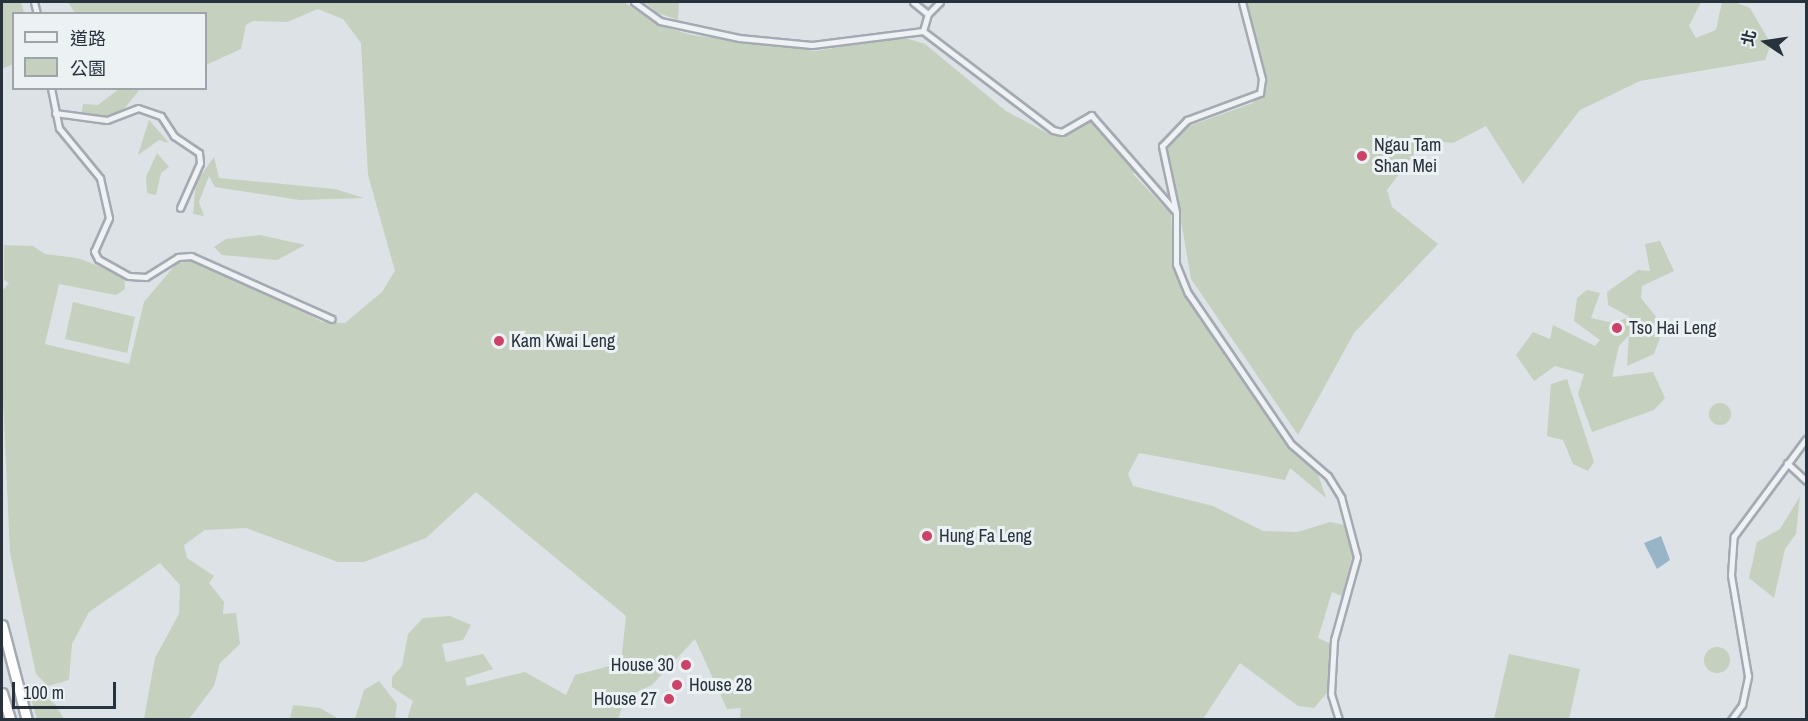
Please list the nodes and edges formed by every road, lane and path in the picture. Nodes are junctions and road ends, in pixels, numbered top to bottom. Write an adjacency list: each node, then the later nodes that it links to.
1 (634, 2): 6 (street)
2 (913, 2): 5 (street)
3 (940, 2): 5 (street)
4 (1242, 2): 10 (street)
5 (928, 14): 6 (street)
6 (923, 31): 10 (street)
7 (51, 90): 8 (street)
8 (54, 113): 9 (street); 11 (street)
9 (180, 208)
10 (1176, 212): 19 (street)
11 (332, 319)
12 (1806, 439): 13 (street)
13 (1787, 463): 14 (street); 20 (street)
14 (1806, 481)
15 (2, 625): 18 (highway)
16 (2, 693): 17 (highway)
17 (10, 720)
18 (27, 720)
19 (1339, 720)
20 (1731, 720)

